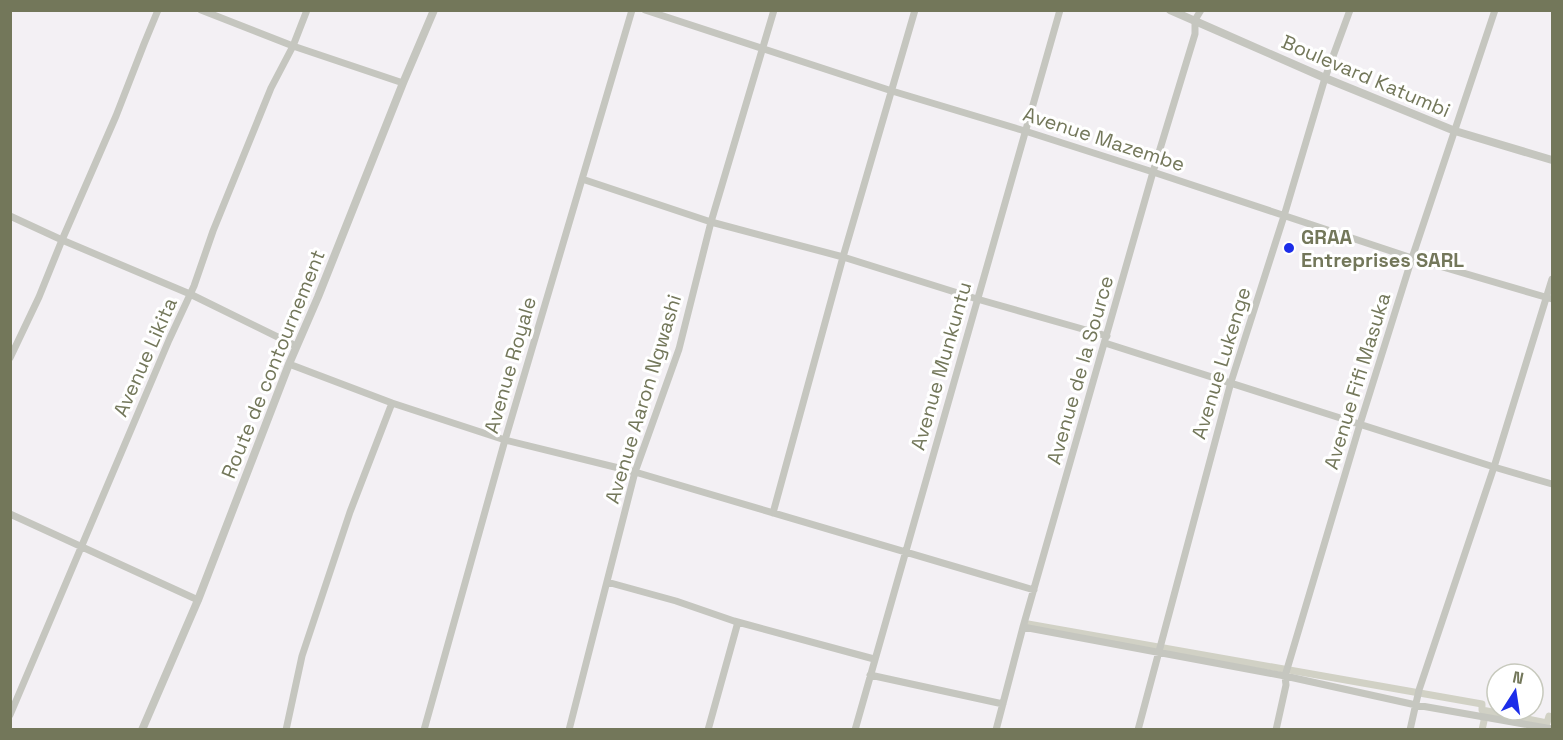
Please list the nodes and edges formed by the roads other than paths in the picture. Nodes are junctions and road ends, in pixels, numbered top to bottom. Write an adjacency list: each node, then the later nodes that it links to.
1 (158, 10): 29 (street)
2 (201, 10): 16 (street)
3 (307, 10): 16 (street, Avenue Likita)
4 (434, 10): 19 (street, Route de contournement)
5 (632, 10): 25 (street, Avenue Royale)
6 (645, 10): 17 (street, Avenue Mazembe)
7 (774, 10): 17 (street, Avenue Aaron Ngwashi)
8 (915, 10): 20 (street)
9 (1060, 10): 21 (street, Avenue Munkuntu)
10 (1170, 10): 15 (street, Boulevard Katumbi)
11 (1186, 10): 15 (street)
12 (1202, 10): 15 (street)
13 (1350, 10): 18 (street, Avenue Lukenge)
14 (1495, 10): 22 (street, Avenue Fifi Masuka)
15 (1195, 20): 18 (street, Boulevard Katumbi); 24 (street, Avenue de la Source)
16 (293, 46): 19 (street); 33 (street, Avenue Likita)
17 (763, 49): 20 (street, Avenue Mazembe); 28 (street, Avenue Aaron Ngwashi)
18 (1325, 78): 22 (street, Boulevard Katumbi); 27 (street, Avenue Lukenge)
19 (403, 83): 37 (street, Route de contournement)
20 (892, 91): 21 (street, Avenue Mazembe); 30 (street)
21 (1025, 131): 24 (street, Avenue Mazembe); 34 (street, Avenue Munkuntu)
22 (1455, 131): 23 (street, Boulevard Katumbi); 31 (street, Avenue Fifi Masuka)
23 (1552, 160)
24 (1153, 172): 27 (street, Avenue Mazembe); 36 (street, Avenue de la Source)
25 (582, 179): 28 (street); 43 (street, Avenue Royale)
26 (10, 216): 29 (street)
27 (1284, 216): 31 (street, Avenue Mazembe); 40 (street, Avenue Lukenge)
28 (711, 222): 30 (street); 45 (street, Avenue Aaron Ngwashi)
29 (62, 240): 33 (street); 38 (street)
30 (843, 257): 34 (street); 47 (street)
31 (1412, 258): 35 (street, Avenue Mazembe); 42 (street, Avenue Fifi Masuka)
32 (1552, 279): 35 (street)
33 (190, 294): 37 (street); 49 (street, Avenue Likita)
34 (977, 298): 36 (street); 50 (street, Avenue Munkuntu)
35 (1550, 299): 44 (street)
36 (1106, 340): 40 (street); 52 (street, Avenue de la Source)
37 (296, 346): 39 (street, Route de contournement)
38 (10, 358)
39 (289, 364): 41 (street); 53 (street, Route de contournement)
40 (1231, 382): 42 (street); 56 (street, Avenue Lukenge)
41 (392, 403): 43 (street); 65 (street)
42 (1360, 424): 44 (street); 59 (street, Avenue Fifi Masuka)
43 (505, 440): 45 (street); 66 (street, Avenue Royale)
44 (1494, 467): 46 (street); 60 (street)
45 (635, 472): 47 (street); 51 (street, Avenue Aaron Ngwashi)
46 (1552, 484)
47 (773, 513): 50 (street)
48 (10, 514): 49 (street)
49 (82, 547): 53 (street); 62 (street, Avenue Likita)
50 (906, 552): 52 (street); 57 (street, Avenue Munkuntu)
51 (607, 582): 54 (street); 67 (street, Avenue Aaron Ngwashi)
52 (1034, 590): 55 (street, Avenue de la Source)
53 (198, 600): 64 (street, Route de contournement)
54 (738, 622): 57 (street); 68 (street)
55 (1023, 627): 56 (street); 61 (street, Avenue de la Source)
56 (1158, 652): 59 (street); 71 (street, Avenue Lukenge)
57 (874, 659): 58 (street, Avenue Munkuntu)
58 (870, 675): 61 (street); 69 (street, Avenue Munkuntu)
59 (1285, 676): 60 (street); 72 (street, Avenue Fifi Masuka)
60 (1416, 702): 63 (street); 73 (street)
61 (1003, 704): 70 (street, Avenue de la Source)
62 (10, 716)
63 (1530, 727): 74 (street)
64 (142, 729)
65 (286, 729)
66 (424, 729)
67 (569, 729)
68 (708, 729)
69 (855, 729)
70 (996, 729)
71 (1138, 729)
72 (1276, 729)
73 (1410, 729)
74 (1552, 729)

